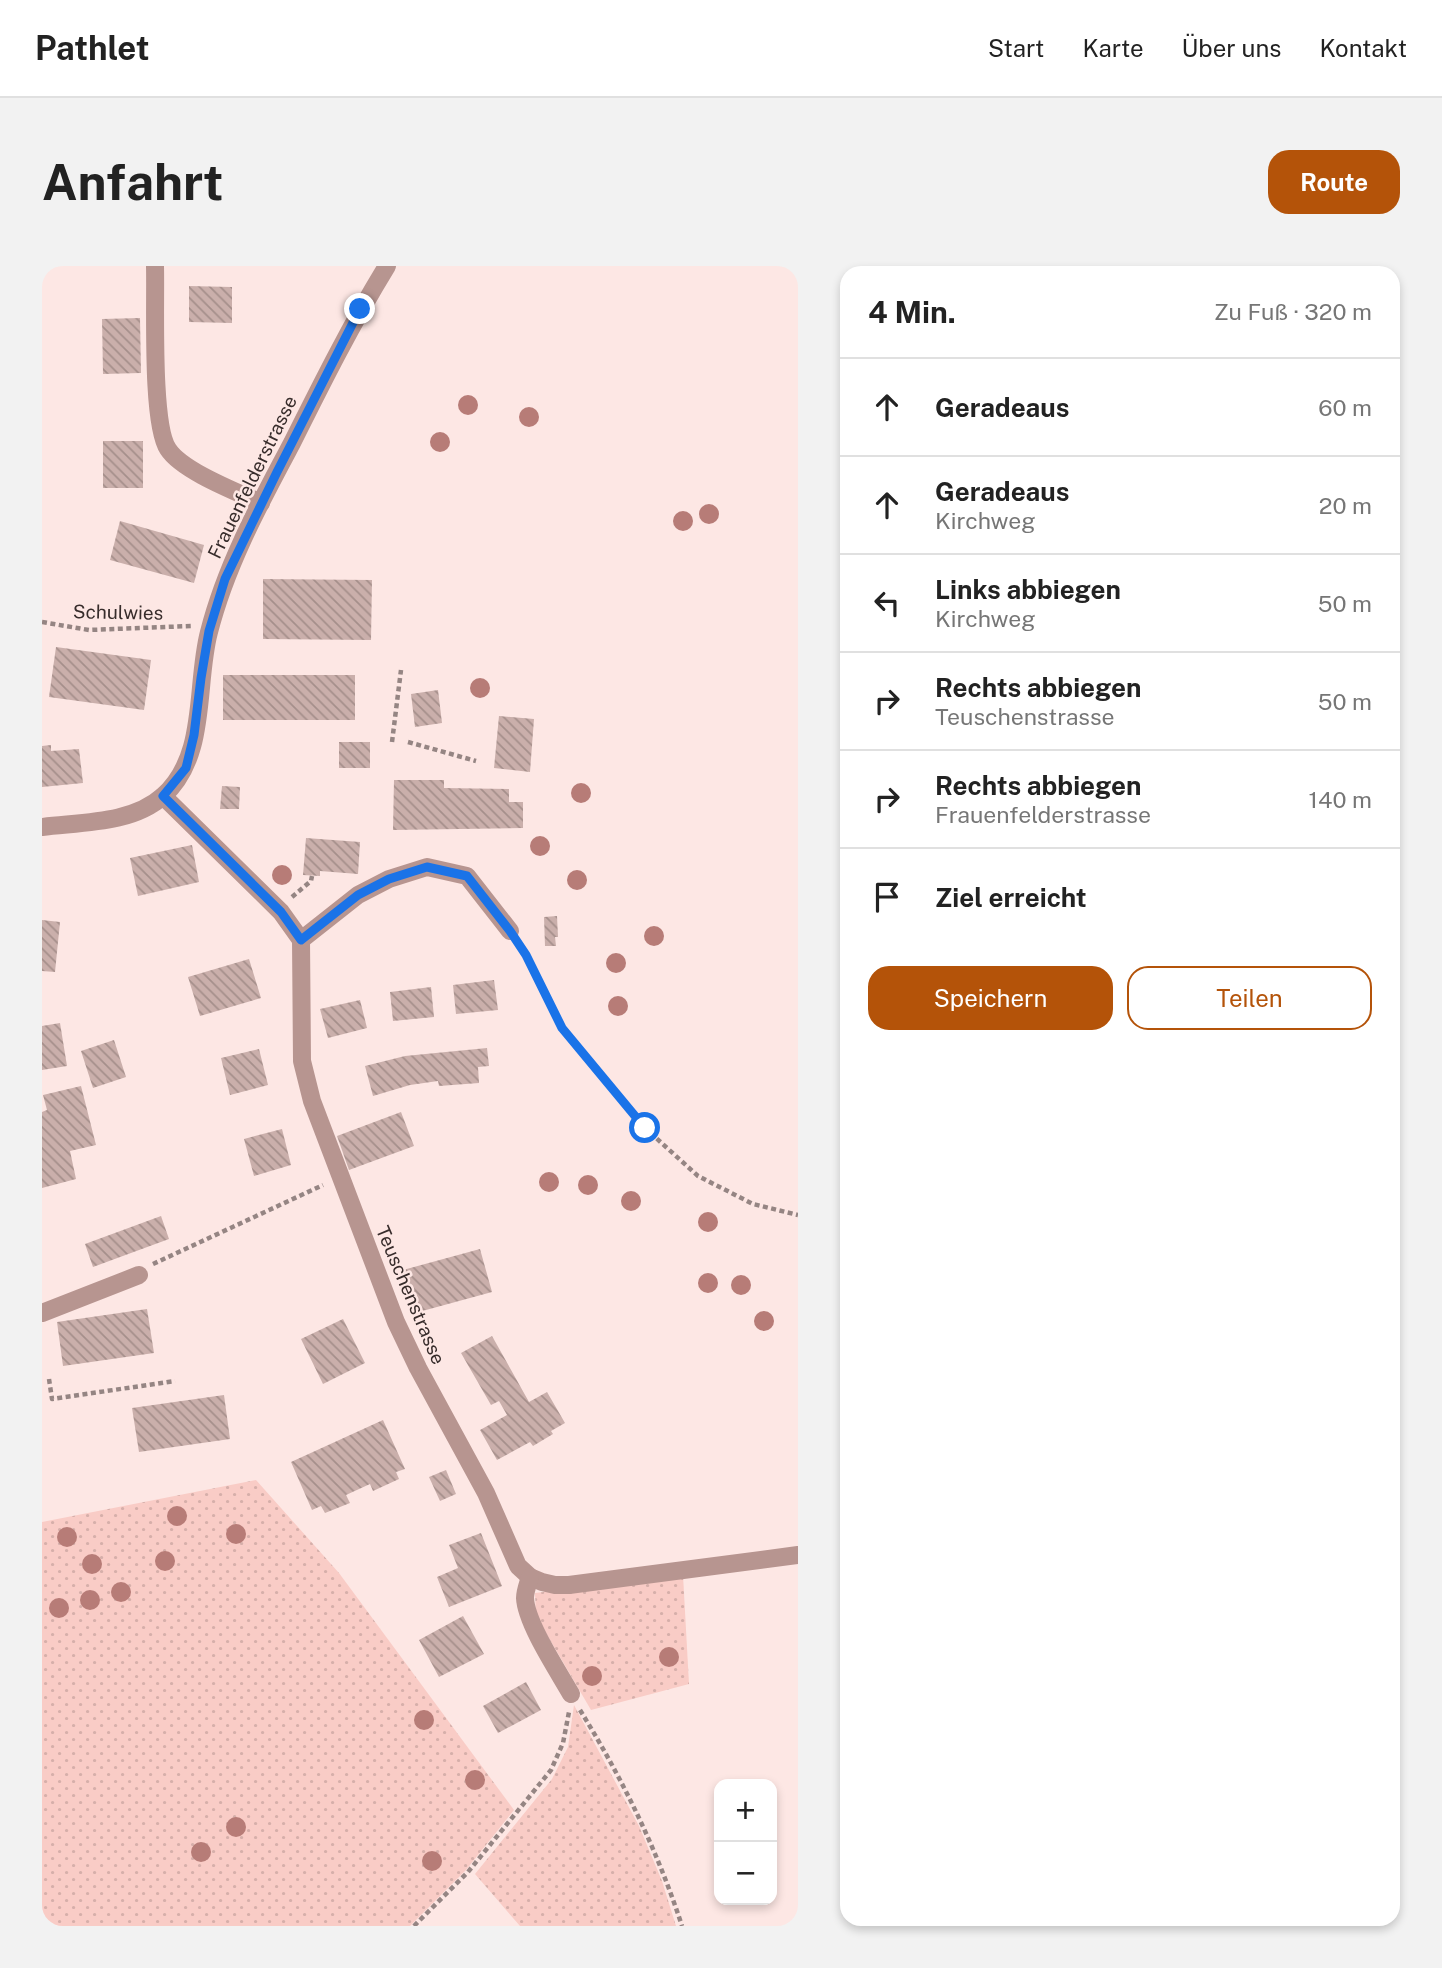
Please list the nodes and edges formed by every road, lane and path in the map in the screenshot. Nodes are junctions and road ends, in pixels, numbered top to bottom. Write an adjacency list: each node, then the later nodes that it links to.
1 (155, 266): 3 (street)
2 (387, 266): 3 (street, Frauenfelderstrasse)
3 (261, 503): 10 (street, Frauenfelderstrasse)
4 (42, 622): 5 (path, Schulwies)
5 (193, 626)
6 (401, 670): 7 (path)
7 (392, 742)
8 (408, 742): 9 (path)
9 (476, 761)
10 (163, 796): 11 (street, Frauenfelderstrasse); 13 (street)
11 (42, 827)
12 (312, 876): 13 (path)
13 (277, 908): 15 (street)
14 (510, 931): 15 (street); 17 (path)
15 (301, 940): 16 (street, Teuschenstrasse)
16 (340, 1178): 18 (path); 23 (street, Teuschenstrasse)
17 (798, 1214)
18 (139, 1275): 19 (street)
19 (42, 1313)
20 (49, 1379): 21 (path)
21 (175, 1381)
22 (798, 1555): 23 (street)
23 (530, 1577): 24 (street)
24 (570, 1694): 25 (path); 26 (path)
25 (414, 1926)
26 (682, 1926)

